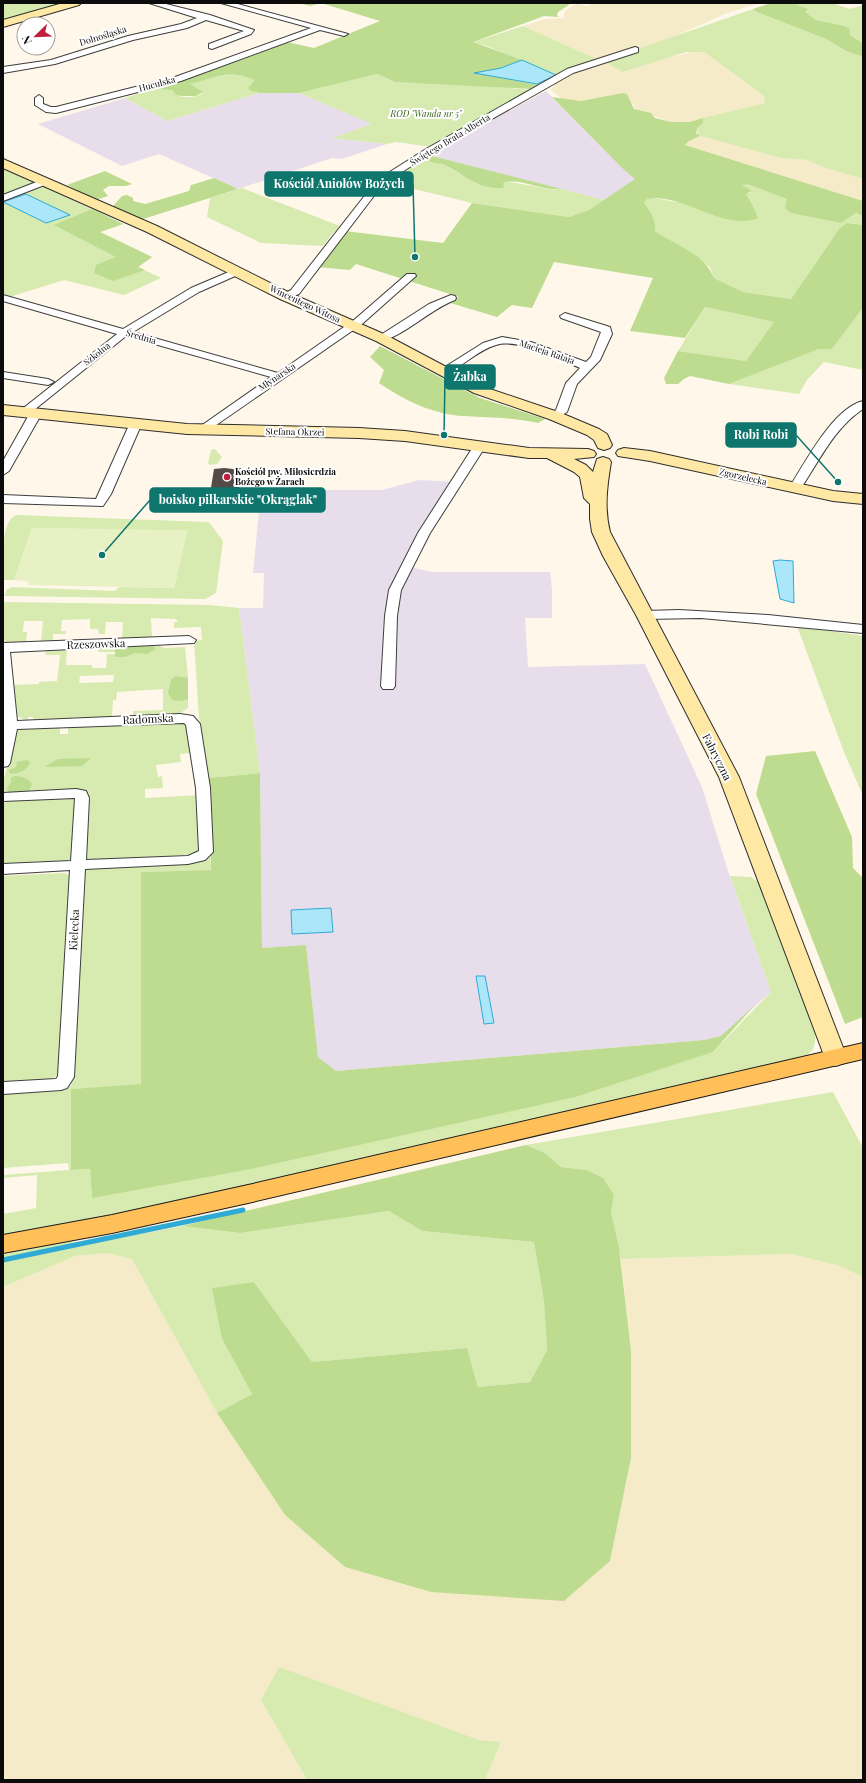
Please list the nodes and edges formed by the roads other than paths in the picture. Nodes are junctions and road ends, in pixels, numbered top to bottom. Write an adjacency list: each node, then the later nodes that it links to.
1 (74, 3): 5 (street)
2 (154, 3): 4 (street)
3 (225, 3): 6 (street)
4 (207, 18): 8 (street); 12 (street, Dolnośląska)
5 (3, 24)
6 (318, 28): 7 (street); 11 (street, Huculska)
7 (344, 34)
8 (220, 43): 9 (street); 11 (street)
9 (212, 46)
10 (635, 50): 19 (street, Świętego Brata Alberta)
11 (255, 52): 13 (street, Huculska)
12 (3, 70)
13 (39, 98)
14 (3, 163): 15 (street, Wincentego Witosa)
15 (44, 182): 16 (street); 17 (street, Wincentego Witosa)
16 (3, 198)
17 (238, 271): 19 (street, Wincentego Witosa); 24 (street, Szkolna)
18 (411, 276): 23 (street, Młynarska)
19 (285, 296): 23 (street, Wincentego Witosa)
20 (3, 298): 24 (street, Średnia)
21 (451, 298): 25 (street)
22 (565, 316): 26 (street)
23 (353, 326): 25 (street, Wincentego Witosa); 29 (street, Młynarska)
24 (125, 332): 29 (street, Średnia); 33 (street, Szkolna)
25 (382, 338): 27 (street, Wincentego Witosa)
26 (588, 367): 27 (street, Macieja Rataja); 34 (street)
27 (442, 372): 34 (street, Wincentego Witosa)
28 (3, 375): 30 (street)
29 (278, 376): 36 (street, Młynarska)
30 (48, 382)
31 (863, 404): 44 (street)
32 (3, 410): 33 (street, Stefana Okrzei)
33 (31, 413): 35 (street, Stefana Okrzei); 43 (street)
34 (555, 416): 37 (street, Wincentego Witosa)
35 (136, 423): 36 (street, Stefana Okrzei); 45 (street)
36 (202, 430): 38 (street, Stefana Okrzei)
37 (604, 445): 39 (street, Zgorzelecka); 41 (street)
38 (479, 447): 40 (street, Stefana Okrzei); 52 (street)
39 (624, 453): 42 (street); 44 (street, Zgorzelecka)
40 (538, 454): 41 (street, Stefana Okrzei); 47 (street)
41 (588, 454): 42 (street)
42 (604, 462): 47 (street, Fabryczna)
43 (3, 471)
44 (795, 488): 46 (street, Zgorzelecka)
45 (3, 499)
46 (863, 499)
47 (598, 505): 48 (street, Fabryczna)
48 (645, 615): 49 (street); 59 (street, Fabryczna)
49 (863, 629)
50 (189, 640): 51 (street, Rzeszowska)
51 (3, 647): 53 (street)
52 (388, 686)
53 (11, 725): 54 (street); 56 (street, Radomska)
54 (3, 763)
55 (3, 797): 56 (street, Kielecka)
56 (78, 866): 57 (street); 60 (street, Kielecka)
57 (3, 869)
58 (863, 1052): 59 (main road)
59 (836, 1058): 61 (main road)
60 (3, 1088)
61 (3, 1244)

